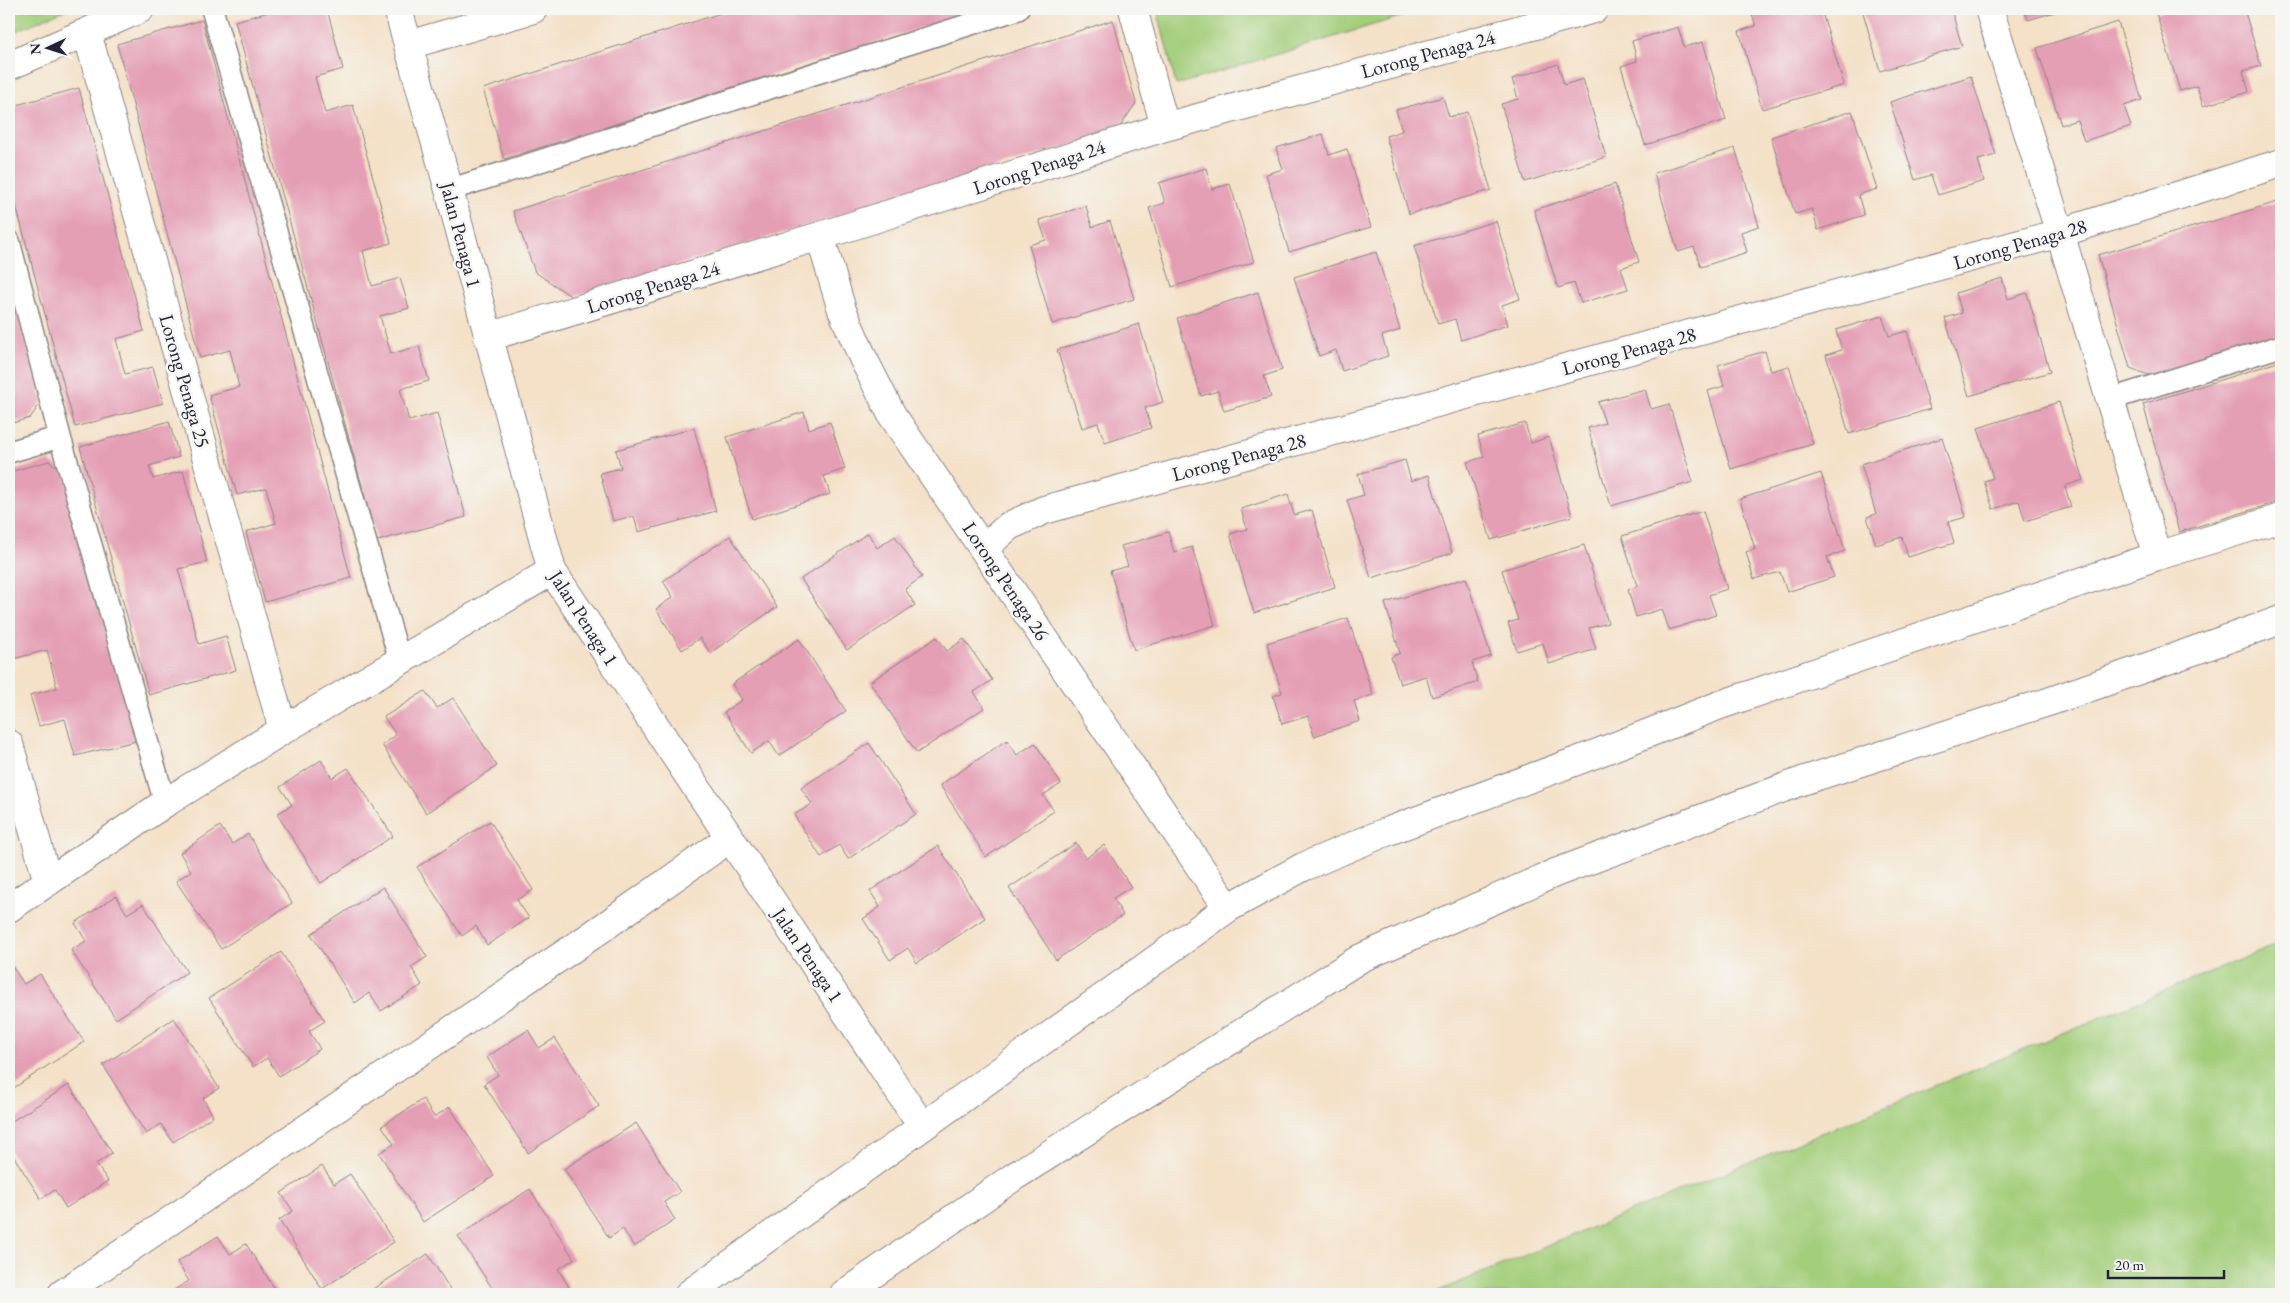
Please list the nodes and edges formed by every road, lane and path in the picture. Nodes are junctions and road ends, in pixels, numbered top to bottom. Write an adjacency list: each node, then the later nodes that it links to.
1 (140, 9): 10 (street)
2 (212, 9): 29 (lane)
3 (398, 9): 11 (street, Jalan Penaga 1)
4 (533, 9): 9 (street)
5 (1018, 9): 15 (lane)
6 (1133, 9): 13 (street)
7 (1594, 9): 13 (street, Lorong Penaga 24)
8 (1989, 9): 16 (street)
9 (499, 14): 11 (street)
10 (87, 33): 12 (street); 30 (street, Lorong Penaga 25)
11 (408, 45): 15 (street, Jalan Penaga 1)
12 (9, 66)
13 (1165, 127): 17 (street, Lorong Penaga 24)
14 (2281, 164): 16 (street, Lorong Penaga 28)
15 (449, 190): 19 (street, Jalan Penaga 1)
16 (2060, 234): 21 (street); 25 (street, Lorong Penaga 28)
17 (820, 236): 19 (street, Lorong Penaga 24); 25 (street, Lorong Penaga 26)
18 (9, 241): 22 (lane)
19 (488, 337): 27 (street, Jalan Penaga 1)
20 (2281, 346): 21 (lane)
21 (2108, 400): 26 (street)
22 (60, 437): 23 (lane); 32 (lane)
23 (9, 452)
24 (2281, 518): 26 (street)
25 (984, 548): 36 (street, Lorong Penaga 26)
26 (2157, 556): 36 (street)
27 (552, 571): 29 (street); 33 (street, Jalan Penaga 1)
28 (2281, 620): 40 (street)
29 (400, 661): 30 (street)
30 (283, 730): 32 (street)
31 (9, 744): 34 (street)
32 (165, 803): 34 (street)
33 (730, 838): 37 (street, Jalan Penaga 1); 38 (street)
34 (48, 882): 35 (street)
35 (9, 908)
36 (1228, 908): 37 (street)
37 (922, 1126): 39 (street)
38 (62, 1294)
39 (689, 1294)
40 (844, 1294)

